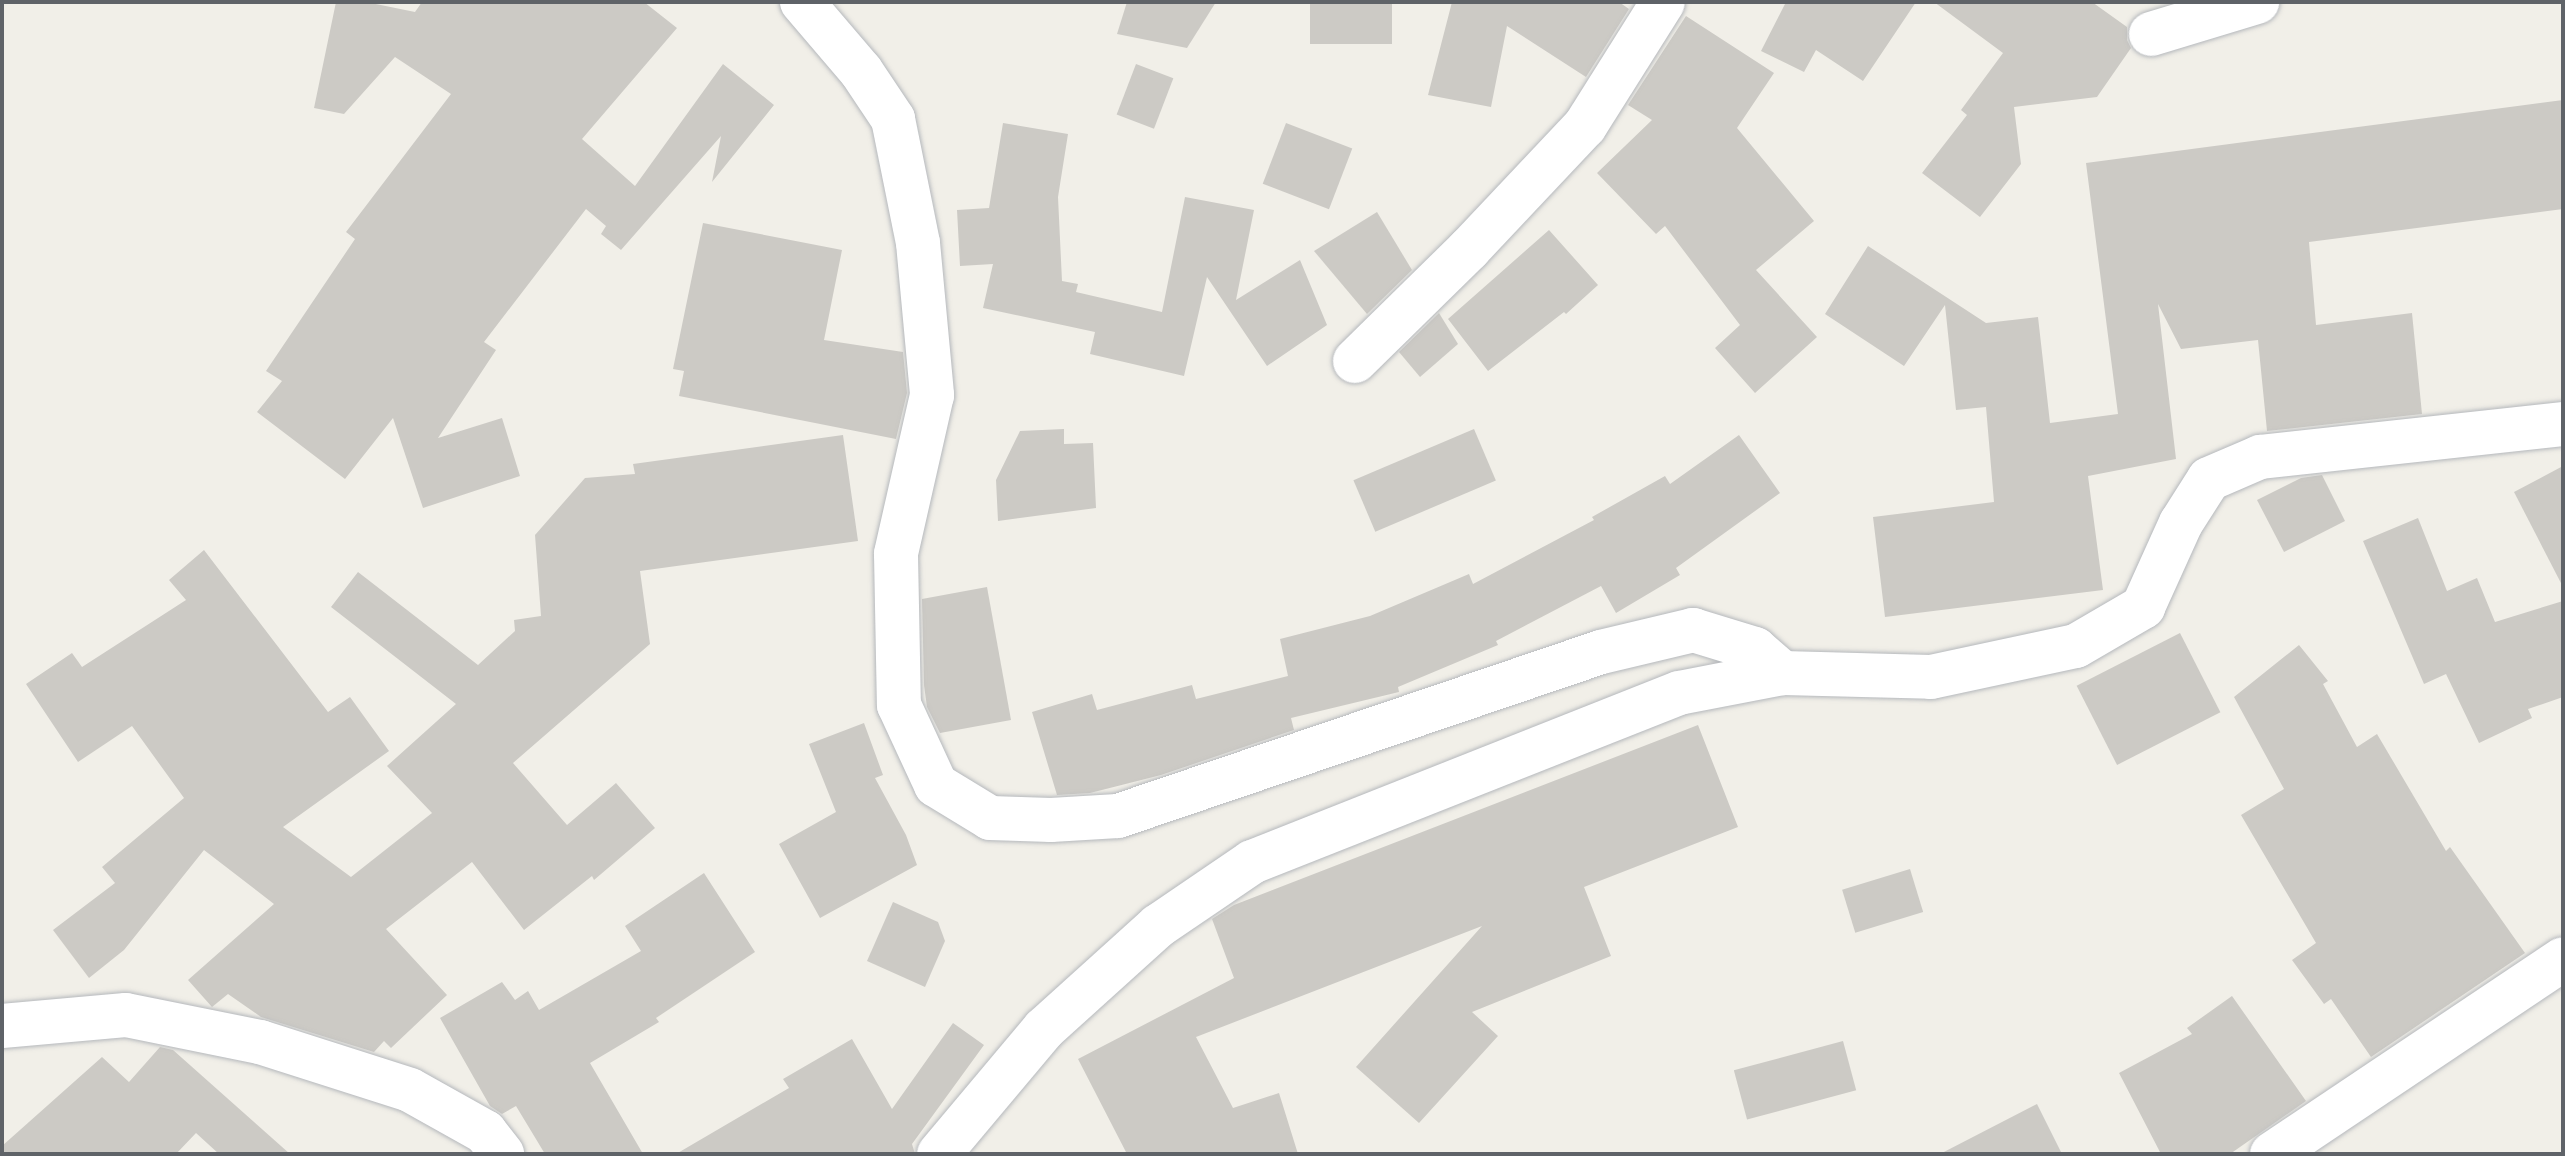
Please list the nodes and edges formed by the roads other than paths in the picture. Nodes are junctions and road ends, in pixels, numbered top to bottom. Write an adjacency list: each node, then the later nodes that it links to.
1 (802, 2): 7 (street)
2 (1663, 2): 5 (street)
3 (2257, 2): 4 (street)
4 (2151, 34)
5 (1355, 361)
6 (2563, 424): 7 (street)
7 (1783, 673): 11 (street)
8 (2563, 959): 12 (street)
9 (2, 1026): 10 (street)
10 (502, 1154)
11 (939, 1154)
12 (2272, 1154)

